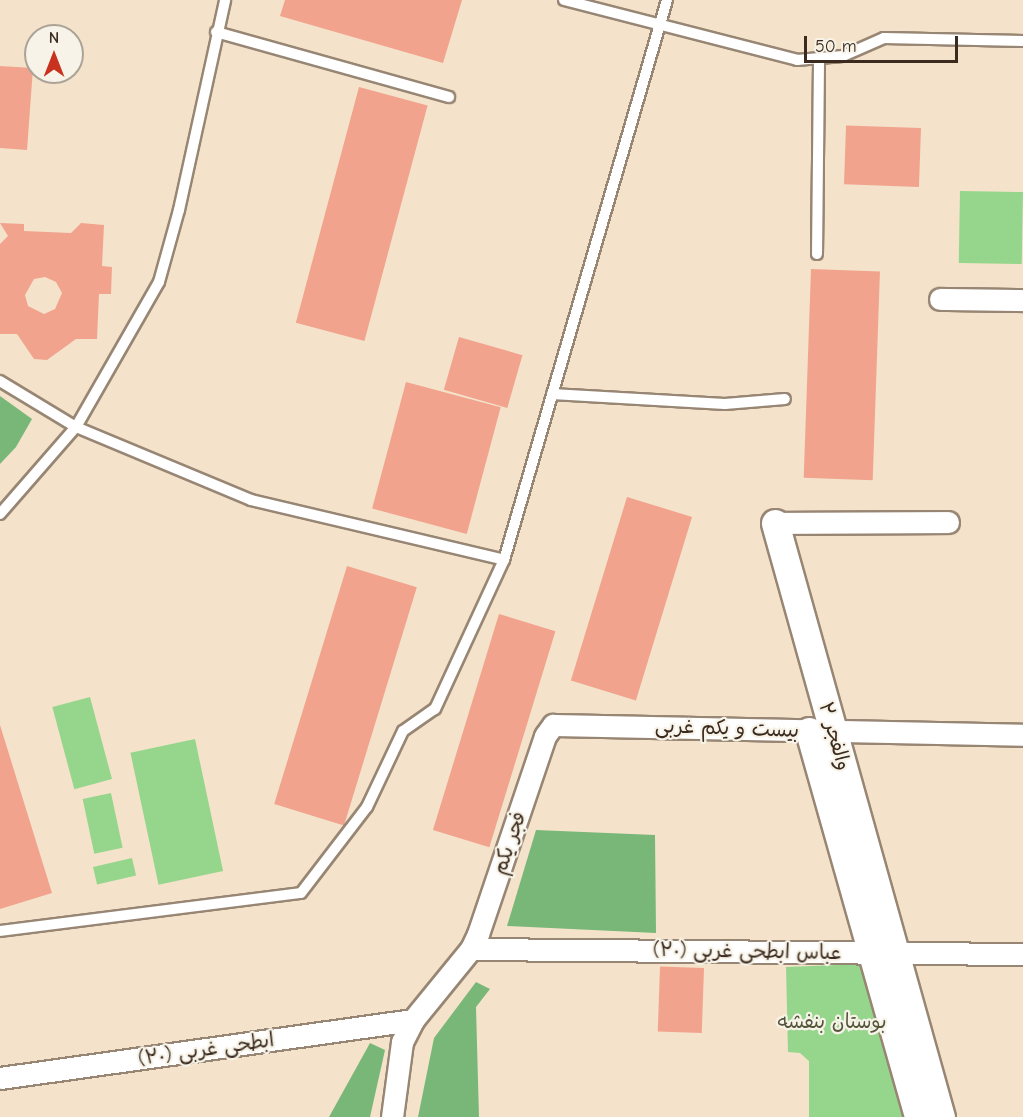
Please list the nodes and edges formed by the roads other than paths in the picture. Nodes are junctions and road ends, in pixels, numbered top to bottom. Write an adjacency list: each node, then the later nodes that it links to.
1 (225, 0): 5 (lane)
2 (564, 0): 4 (lane)
3 (667, 0): 4 (lane)
4 (660, 26): 7 (lane); 13 (lane)
5 (216, 32): 8 (lane); 15 (lane)
6 (1023, 41): 7 (lane)
7 (819, 58): 9 (lane)
8 (449, 97)
9 (817, 254)
10 (940, 299): 11 (street)
11 (1023, 300)
12 (0, 381): 15 (lane)
13 (552, 394): 14 (lane); 19 (lane)
14 (785, 399)
15 (76, 427): 16 (lane); 19 (lane)
16 (0, 514)
17 (775, 522): 18 (street, والفجر ۲); 20 (street, والفجر ۲)
18 (948, 522)
19 (504, 560): 23 (lane)
20 (821, 731): 21 (street, بیست و یکم غربی); 22 (street, بیست و یکم غربی); 25 (street, والفجر ۲)
21 (1023, 735)
22 (545, 736): 24 (street, فجر یکم)
23 (0, 931)
24 (471, 949): 25 (street, عباس ابطحی غربی (۲۰)); 27 (street)
25 (883, 953): 26 (street, عباس ابطحی غربی (۲۰)); 30 (street, والفجر ۲); 31 (street, والفجر ۲)
26 (1023, 954)
27 (413, 1020): 28 (street, ابطحی غربی (۲۰)); 29 (street)
28 (0, 1078)
29 (392, 1117)
30 (918, 1117)
31 (941, 1117)

